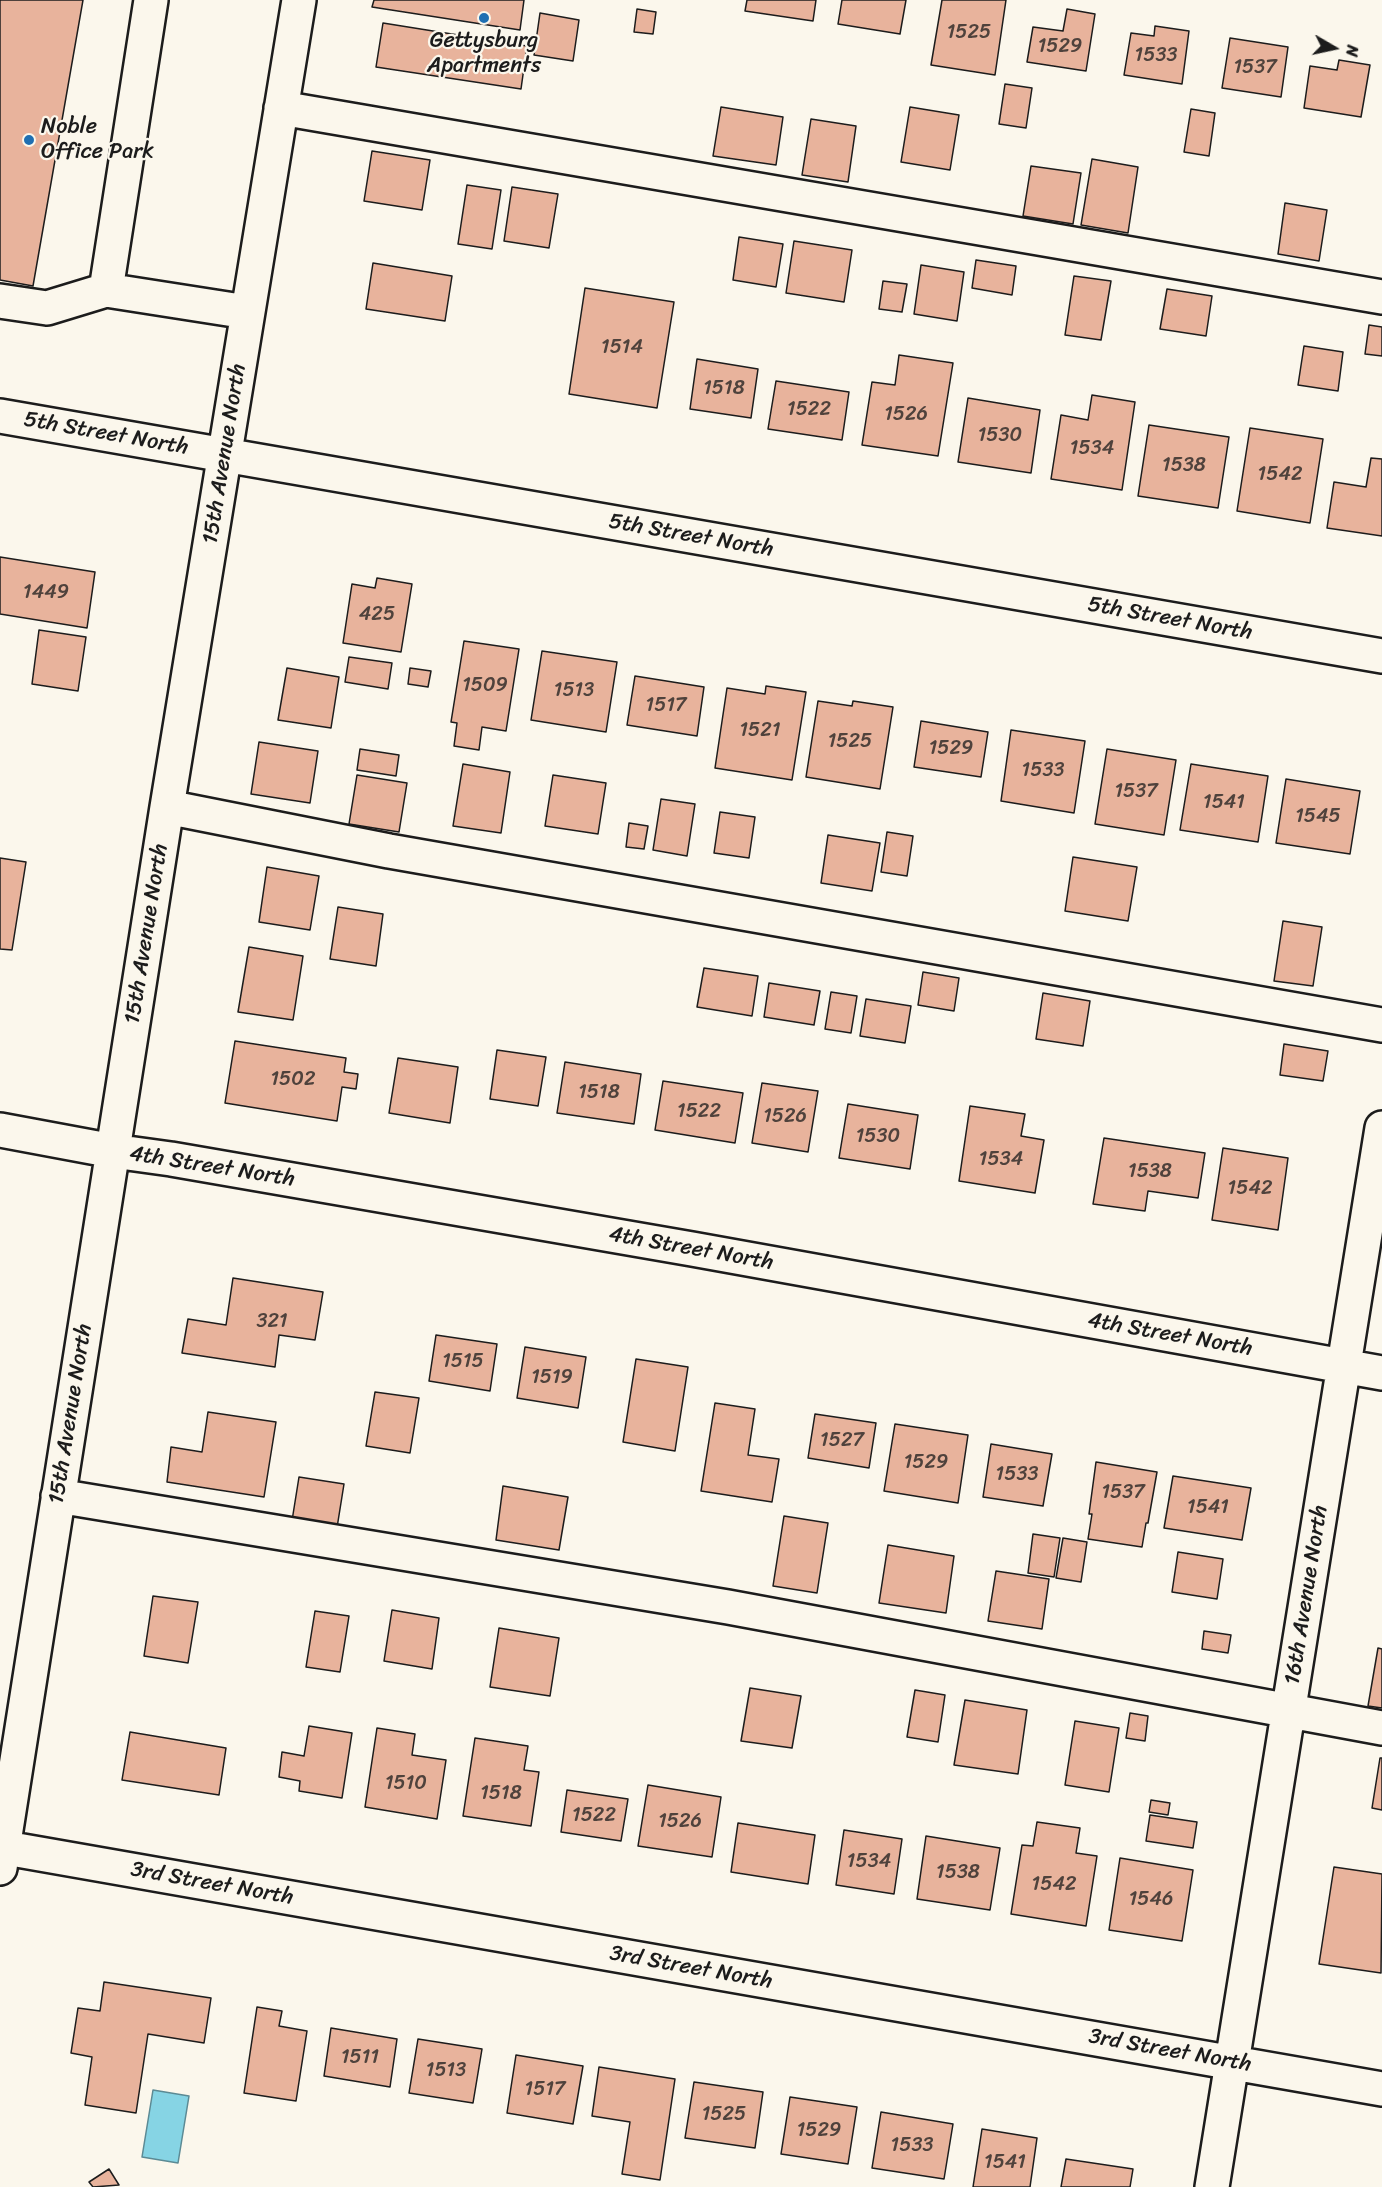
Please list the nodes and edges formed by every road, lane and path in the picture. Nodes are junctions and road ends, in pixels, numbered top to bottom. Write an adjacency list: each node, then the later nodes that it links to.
1 (151, 0): 4 (street)
2 (298, 0): 3 (street, 15th Avenue North)
3 (281, 108): 5 (street); 7 (street, 15th Avenue North)
4 (106, 290): 6 (street); 7 (street)
5 (1382, 297)
6 (0, 301)
7 (247, 312): 9 (street, 15th Avenue North)
8 (0, 416): 9 (street, 5th Street North)
9 (226, 455): 10 (street, 5th Street North); 11 (street, 15th Avenue North)
10 (1382, 656)
11 (167, 807): 12 (street); 15 (street, 15th Avenue North)
12 (1382, 1025)
13 (1382, 1128): 16 (street, 16th Avenue North)
14 (0, 1130): 15 (street, 4th Street North)
15 (113, 1151): 16 (street, 4th Street North); 18 (street, 15th Avenue North)
16 (1342, 1366): 17 (street, 4th Street North); 19 (street, 16th Avenue North)
17 (1382, 1373)
18 (58, 1496): 19 (street); 21 (street, 15th Avenue North)
19 (1289, 1711): 20 (street); 22 (street, 16th Avenue North)
20 (1382, 1728)
21 (1, 1854): 22 (street, 3rd Street North)
22 (1232, 2062): 23 (street, 3rd Street North); 24 (street, 16th Avenue North)
23 (1382, 2089)
24 (1212, 2187)

